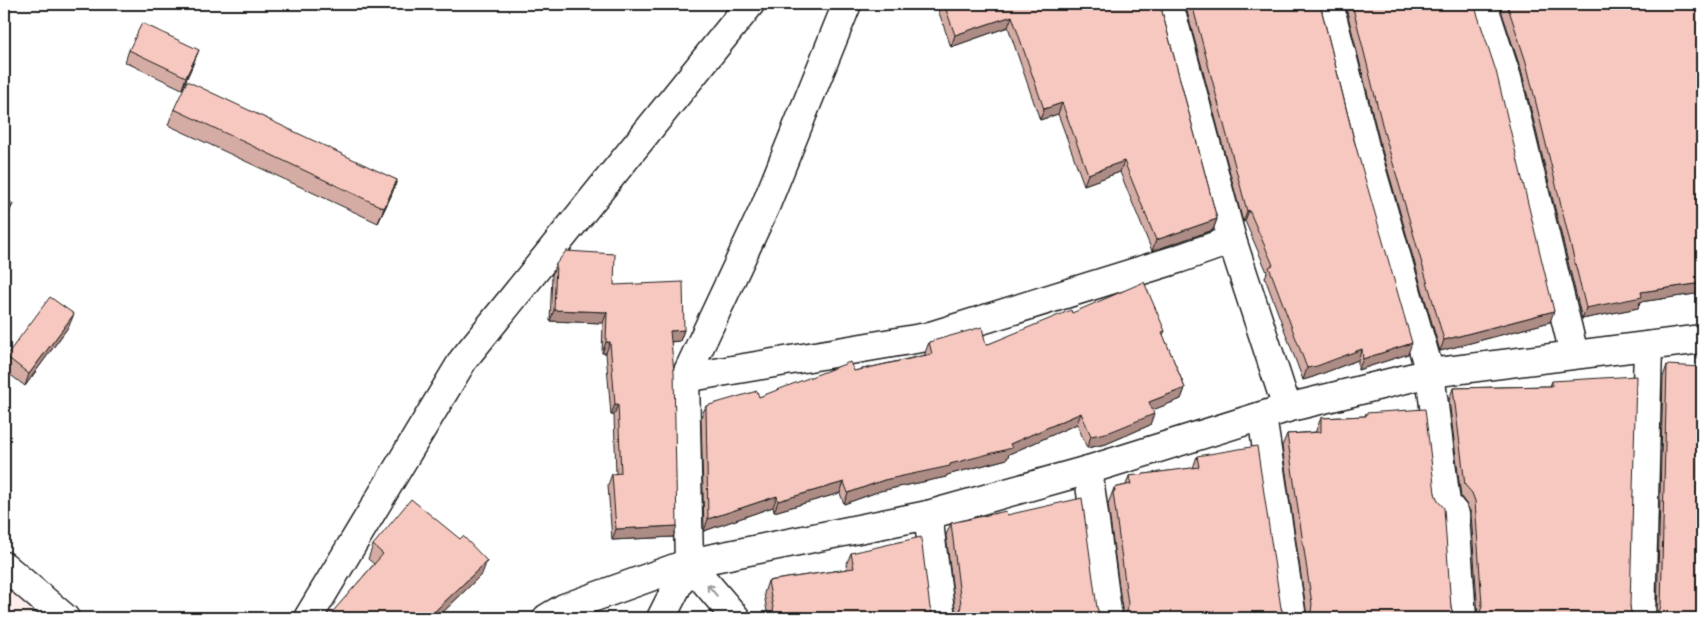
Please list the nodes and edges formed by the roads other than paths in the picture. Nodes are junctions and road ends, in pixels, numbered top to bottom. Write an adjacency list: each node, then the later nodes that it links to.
1 (750, 4): 20 (street)
2 (847, 4): 13 (street)
3 (1169, 4): 8 (street)
4 (1329, 4): 12 (street)
5 (1482, 4): 11 (street)
6 (1698, 4): 7 (street)
7 (1702, 8)
8 (1232, 240): 13 (street); 14 (street)
9 (1702, 339): 10 (street)
10 (1648, 346): 11 (street); 28 (street)
11 (1574, 354): 12 (street)
12 (1430, 373): 14 (street); 27 (street)
13 (685, 378): 17 (street)
14 (1275, 412): 15 (street); 26 (street)
15 (1088, 470): 16 (street); 25 (street)
16 (928, 515): 17 (street); 24 (street)
17 (689, 562): 21 (street); 22 (street); 23 (street, one-way to 17)
18 (4, 566): 19 (street)
19 (65, 618)
20 (308, 618)
21 (548, 618)
22 (661, 618)
23 (736, 618)
24 (941, 618)
25 (1108, 618)
26 (1292, 618)
27 (1462, 618)
28 (1641, 618)

